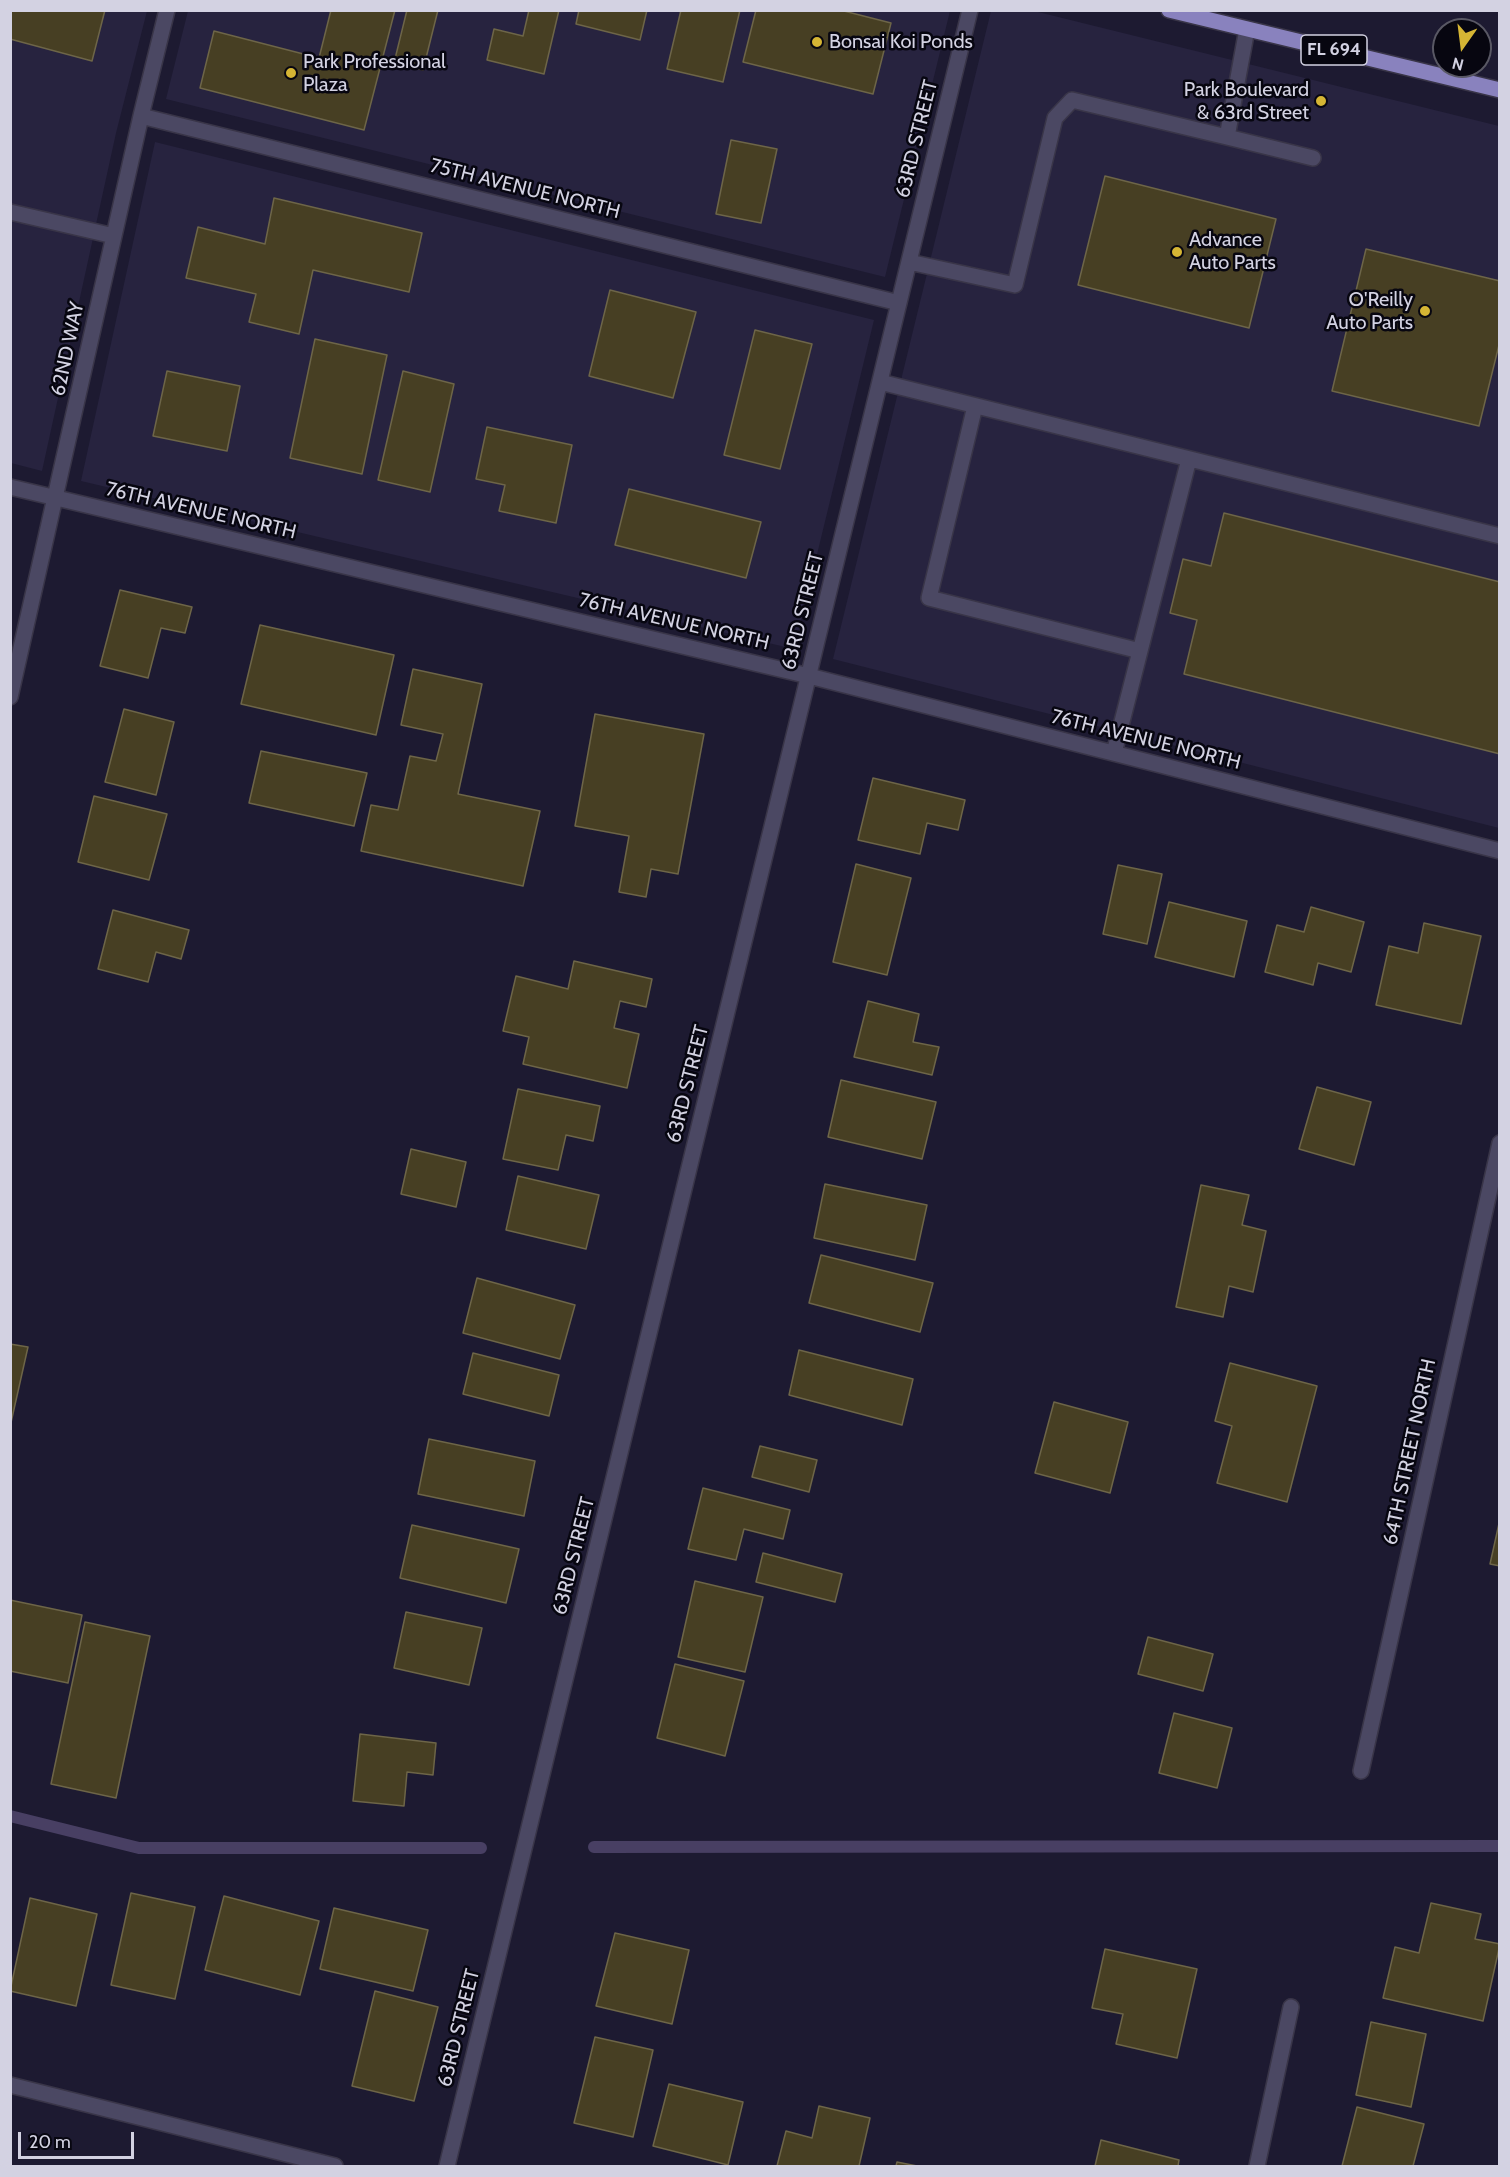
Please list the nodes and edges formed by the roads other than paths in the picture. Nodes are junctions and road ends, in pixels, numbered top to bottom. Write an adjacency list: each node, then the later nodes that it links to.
1 (167, 10): 6 (street, 62ND WAY)
2 (970, 10): 11 (street, 63RD STREET)
3 (1169, 10): 4 (main road, FL 694)
4 (1247, 29): 5 (main road, FL 694); 7 (street)
5 (1500, 90)
6 (141, 116): 10 (street, 62ND WAY); 12 (street, 75TH AVENUE NORTH)
7 (1227, 137): 8 (street); 11 (street)
8 (1313, 158)
9 (10, 212): 10 (street)
10 (114, 236): 17 (street, 62ND WAY)
11 (909, 262): 12 (street, 63RD STREET)
12 (899, 303): 13 (street, 63RD STREET)
13 (880, 382): 14 (street); 20 (street, 63RD STREET)
14 (975, 406): 15 (street); 19 (street)
15 (1189, 459): 18 (street); 19 (street)
16 (10, 487): 17 (street, 76TH AVENUE NORTH)
17 (56, 498): 20 (street, 76TH AVENUE NORTH); 21 (street, 62ND WAY)
18 (1500, 536)
19 (1140, 651): 22 (street)
20 (809, 676): 22 (street, 76TH AVENUE NORTH); 30 (street, 63RD STREET)
21 (10, 697)
22 (1114, 753): 23 (street, 76TH AVENUE NORTH)
23 (1500, 851)
24 (1500, 1143): 25 (street, 64TH STREET NORTH)
25 (1497, 1164): 26 (street, 64TH STREET NORTH)
26 (1361, 1771)
27 (1291, 2007): 31 (street)
28 (10, 2085): 29 (street)
29 (335, 2166)
30 (447, 2166)
31 (1257, 2166)

